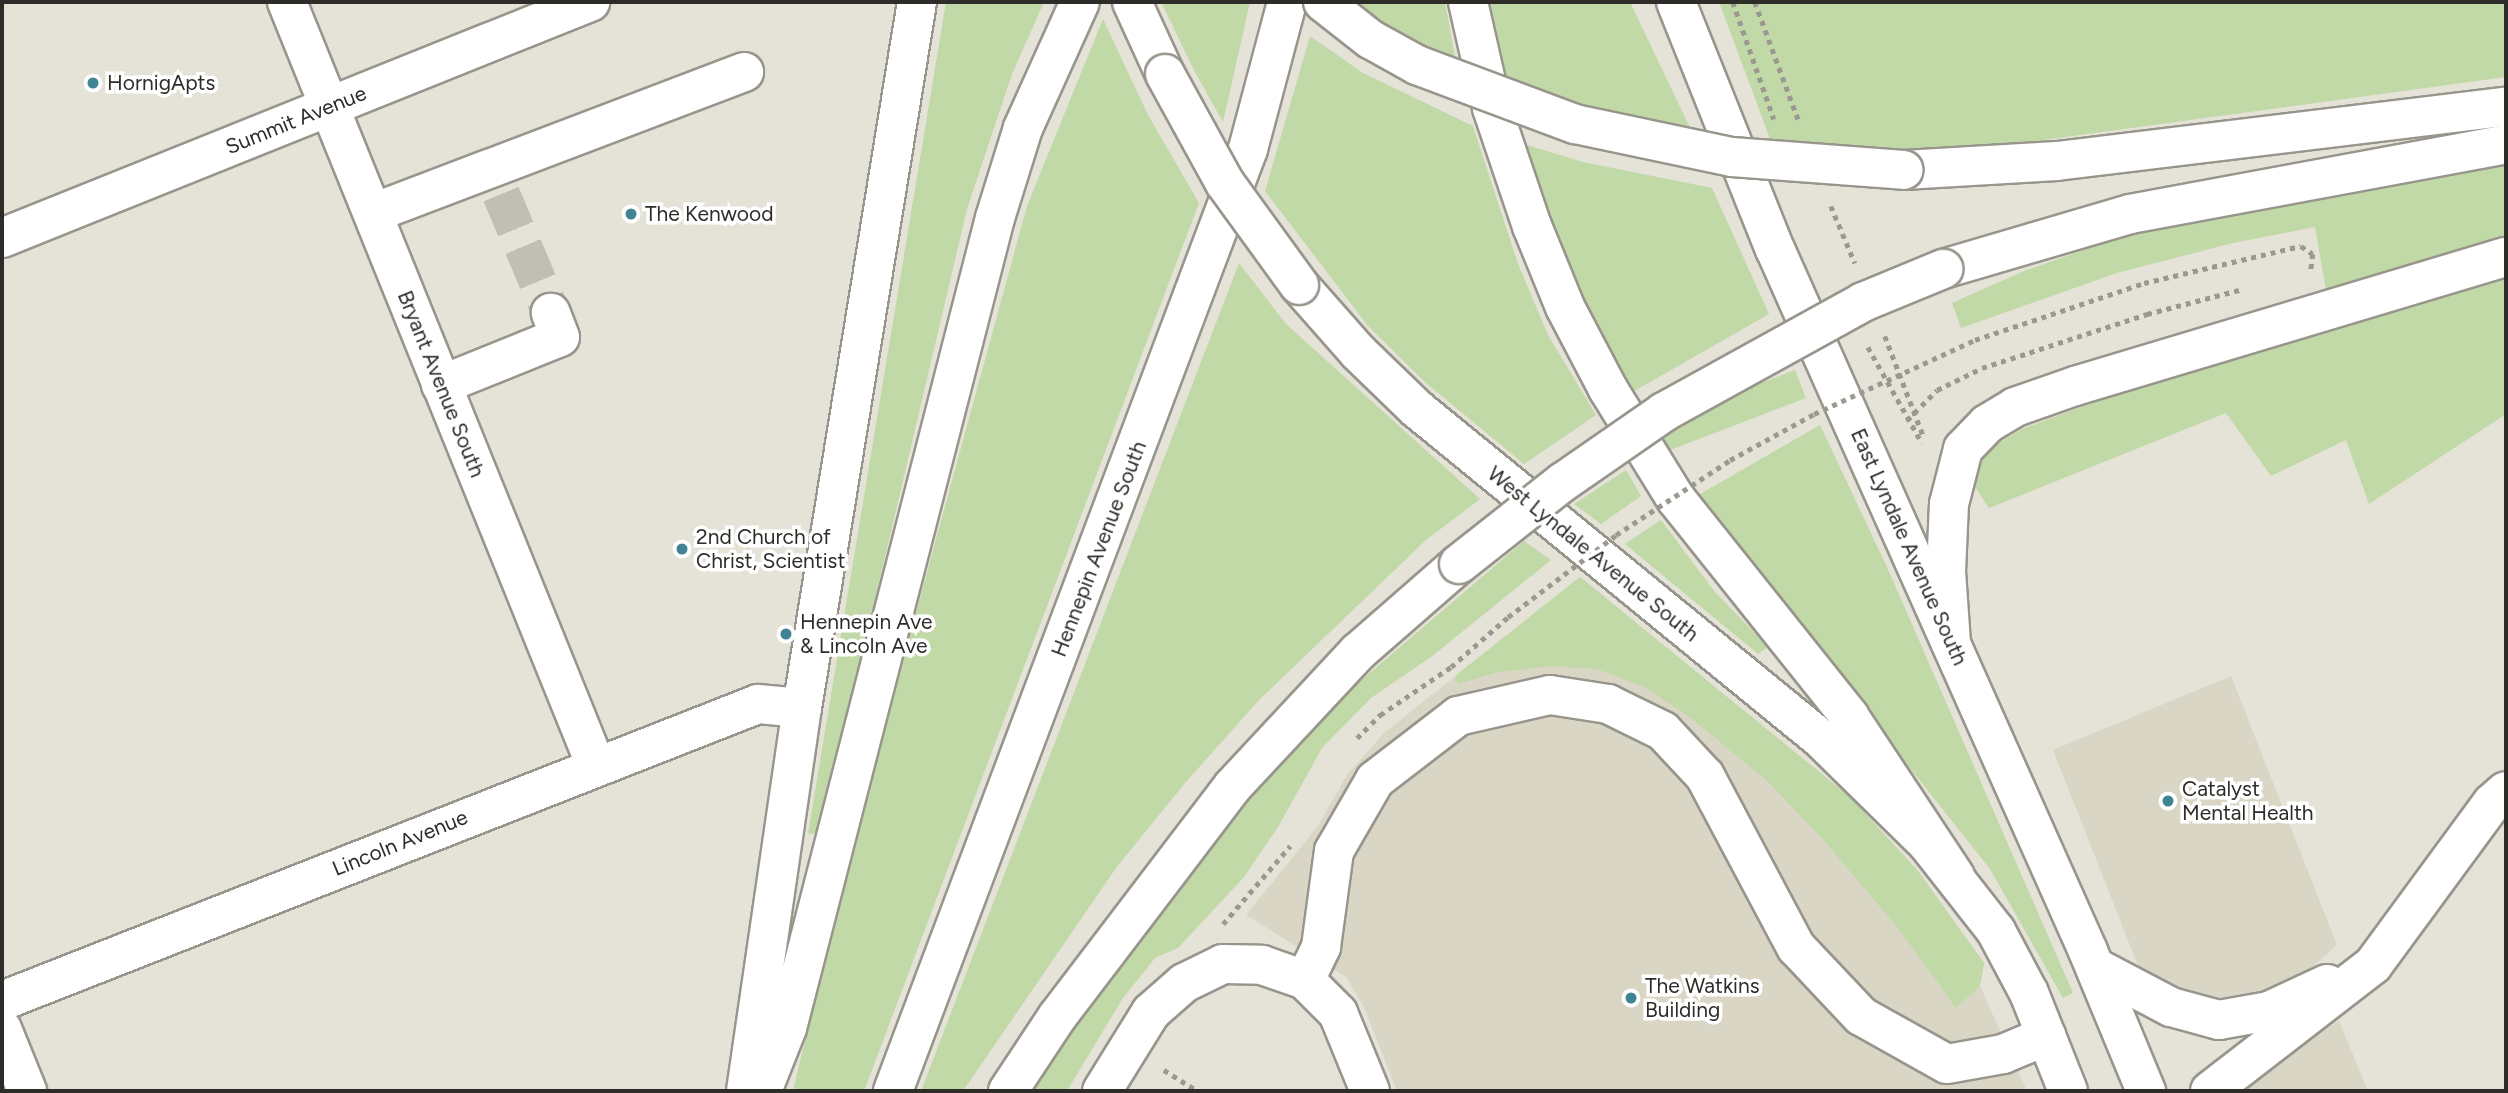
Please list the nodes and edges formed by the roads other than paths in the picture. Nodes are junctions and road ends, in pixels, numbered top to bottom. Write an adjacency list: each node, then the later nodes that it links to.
1 (287, 2): 11 (main road, Bryant Avenue South)
2 (590, 2): 11 (main road, Summit Avenue)
3 (917, 2): 20 (main road)
4 (1080, 2): 32 (main road)
5 (1132, 2): 23 (main road, West Lyndale Avenue South, bridge)
6 (1287, 2): 33 (main road, Hennepin Avenue South)
7 (1323, 2): 12 (main road, bridge)
8 (1468, 2): 23 (main road)
9 (1676, 2): 19 (main road, East Lyndale Avenue South)
10 (744, 72): 14 (main road)
11 (330, 107): 14 (main road, Bryant Avenue South); 15 (main road, Summit Avenue)
12 (2506, 107)
13 (2506, 144): 34 (main road, bridge)
14 (373, 214): 18 (main road, Bryant Avenue South)
15 (2, 238)
16 (2506, 257): 19 (main road)
17 (551, 313): 18 (main road)
18 (442, 385): 21 (main road, Bryant Avenue South)
19 (1951, 643): 25 (main road, East Lyndale Avenue South)
20 (802, 708): 21 (main road, Lincoln Avenue); 31 (main road)
21 (596, 766): 27 (main road, Lincoln Avenue)
22 (2506, 791): 24 (main road)
23 (1955, 876): 29 (main road, West Lyndale Avenue South)
24 (2416, 912): 25 (main road); 39 (main road)
25 (2095, 967): 38 (main road, East Lyndale Avenue South)
26 (1305, 980): 29 (main road); 35 (main road); 36 (main road)
27 (2, 1001)
28 (2, 1029): 30 (main road)
29 (2046, 1036): 37 (main road, West Lyndale Avenue South)
30 (27, 1091)
31 (746, 1091)
32 (762, 1091)
33 (893, 1091)
34 (1008, 1091)
35 (1102, 1091)
36 (1370, 1091)
37 (2068, 1091)
38 (2146, 1091)
39 (2210, 1091)

